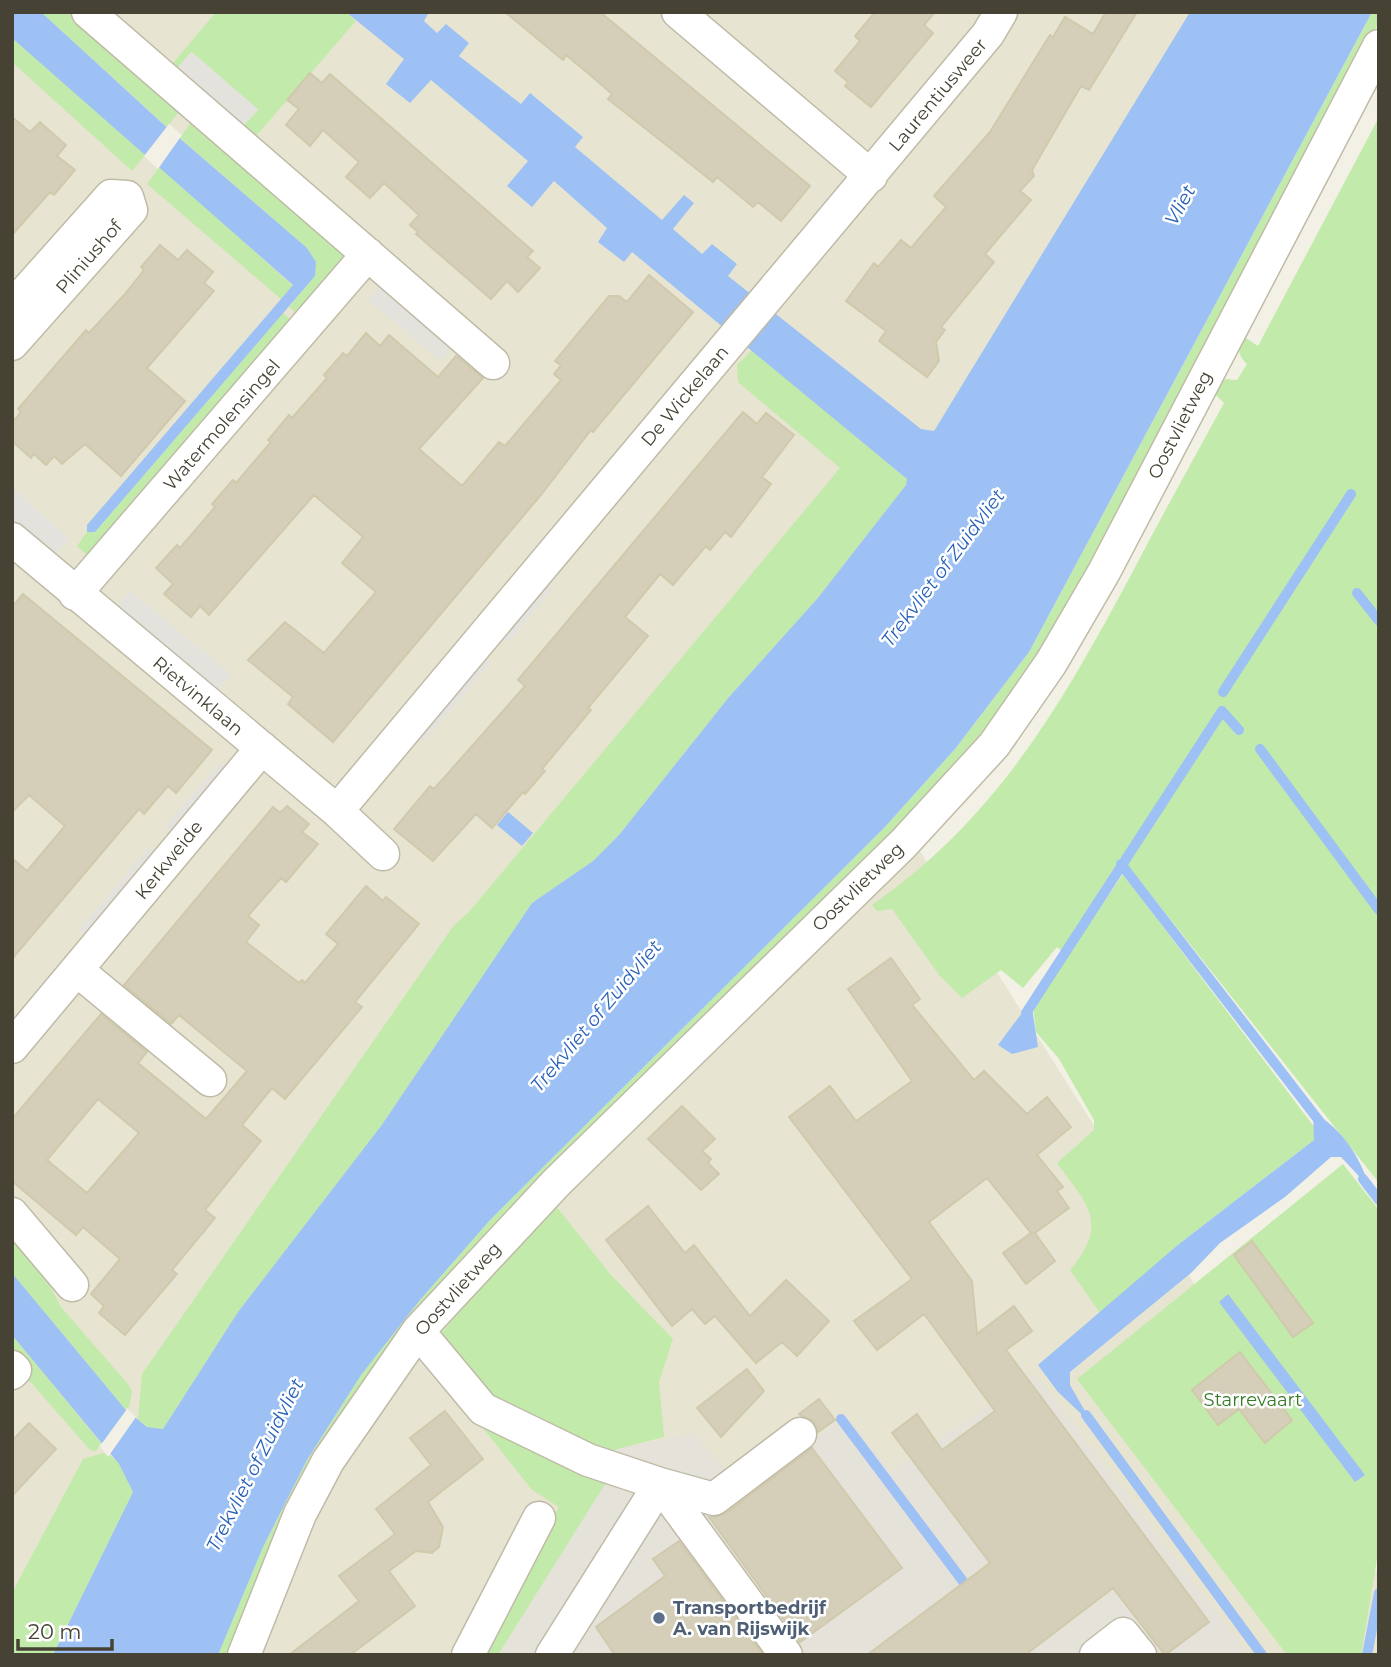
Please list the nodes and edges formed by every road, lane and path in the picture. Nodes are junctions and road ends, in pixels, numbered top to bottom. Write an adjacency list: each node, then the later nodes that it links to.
1 (88, 12): 6 (street)
2 (678, 12): 5 (street)
3 (1001, 12): 5 (street, Laurentiusweer)
4 (1379, 46): 20 (street, Oostvlietweg)
5 (871, 176): 13 (street, De Wickelaan)
6 (368, 254): 9 (street); 11 (street, Watermolensingel)
7 (12, 307): 8 (street, Pliniushof)
8 (12, 344)
9 (493, 363)
10 (15, 549): 11 (street, Rietvinklaan)
11 (75, 594): 12 (street, Rietvinklaan)
12 (262, 748): 13 (street, Rietvinklaan); 15 (street, Kerkweide)
13 (337, 811): 14 (street, Rietvinklaan)
14 (383, 854)
15 (78, 971): 16 (street, Kerkweide); 17 (street)
16 (12, 1047)
17 (210, 1080)
18 (12, 1214): 19 (street)
19 (72, 1285)
20 (418, 1331): 24 (street); 26 (street, Oostvlietweg)
21 (12, 1367): 22 (street)
22 (12, 1373)
23 (800, 1434): 24 (street)
24 (660, 1484): 28 (street); 29 (street)
25 (539, 1518): 27 (street)
26 (244, 1655)
27 (468, 1655)
28 (552, 1655)
29 (786, 1655)
30 (1096, 1655): 31 (street)
31 (1140, 1655)

